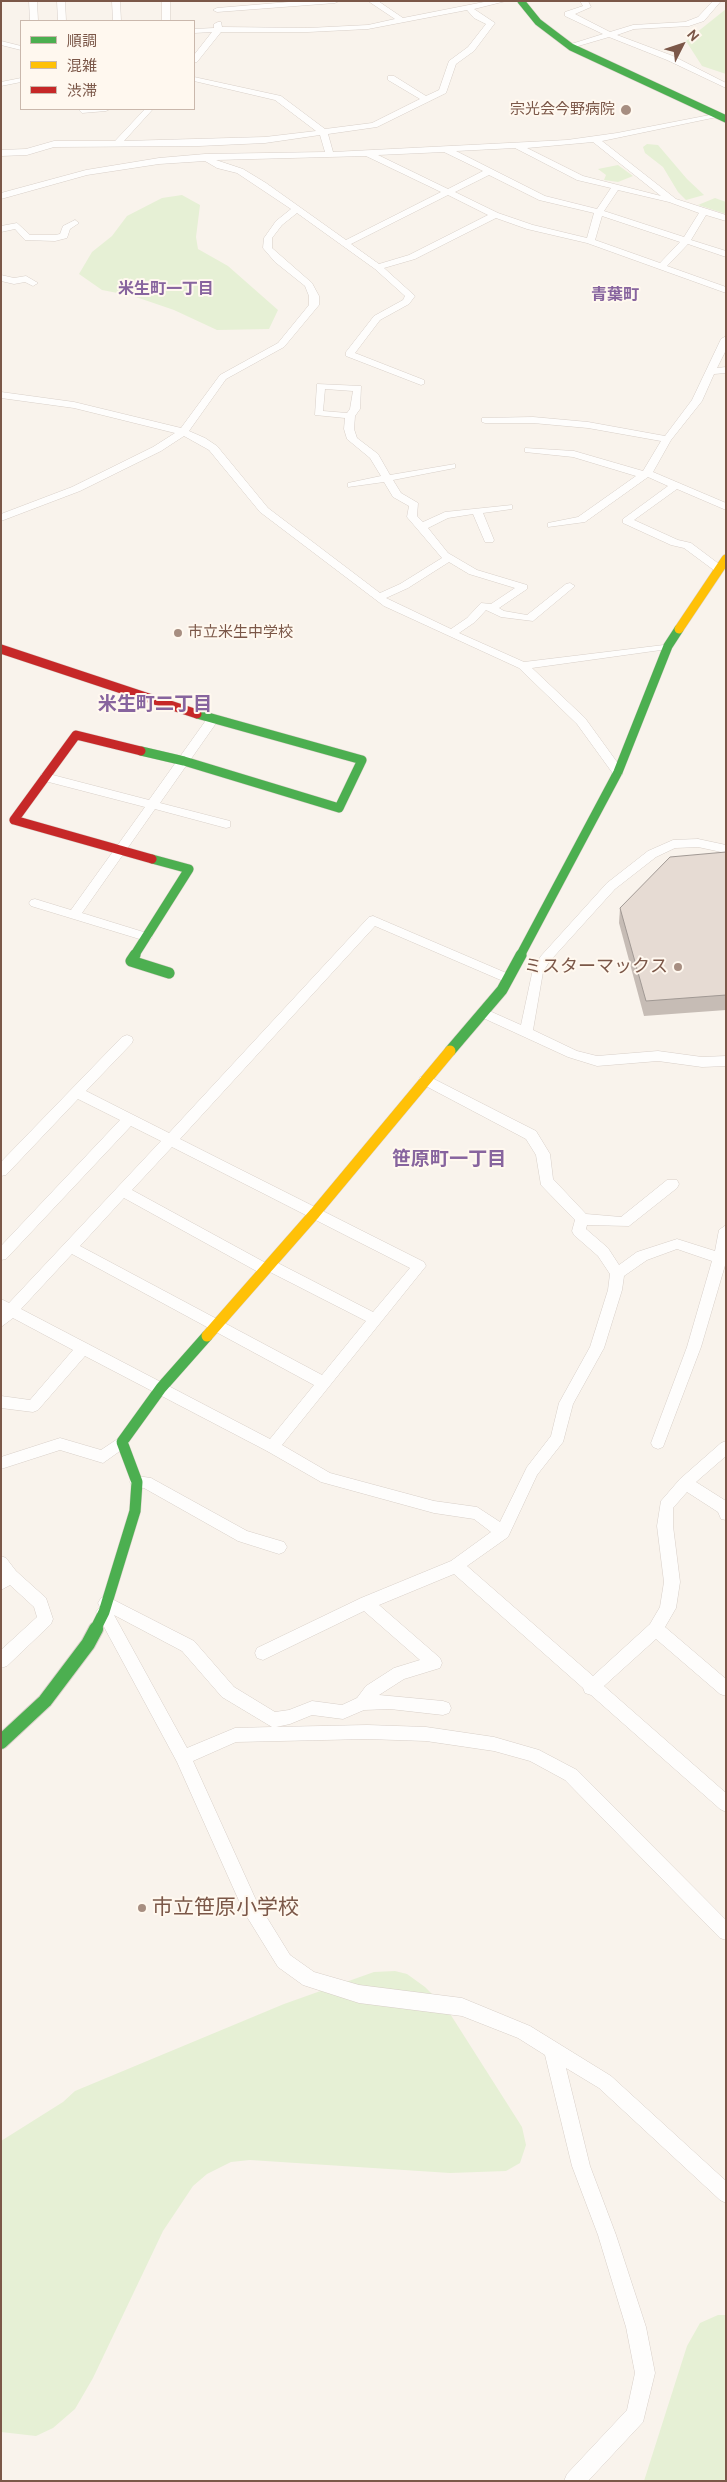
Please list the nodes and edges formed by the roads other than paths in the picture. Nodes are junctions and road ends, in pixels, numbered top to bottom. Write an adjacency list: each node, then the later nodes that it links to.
1 (33, 1): 14 (street)
2 (61, 1): 15 (street)
3 (116, 1): 16 (street)
4 (166, 1): 17 (street)
5 (215, 1): 13 (street)
6 (335, 1): 13 (street)
7 (372, 1): 18 (street)
8 (502, 1): 12 (street)
9 (521, 1): 23 (street)
10 (584, 1): 21 (street)
11 (717, 1): 21 (street)
12 (468, 7): 18 (street); 31 (street)
13 (217, 10): 19 (street)
14 (34, 20)
15 (62, 20)
16 (117, 20)
17 (166, 20)
18 (401, 20): 19 (street)
19 (218, 30): 20 (street); 25 (street)
20 (195, 31)
21 (610, 35): 23 (street); 30 (street)
22 (1, 43): 24 (street)
23 (572, 47): 35 (street)
24 (20, 48)
25 (195, 59)
26 (391, 78): 31 (street)
27 (195, 79): 36 (street)
28 (20, 80): 29 (street)
29 (1, 84)
30 (726, 86)
31 (427, 100): 36 (street)
32 (82, 110): 33 (street)
33 (94, 110)
34 (147, 111): 38 (street)
35 (721, 117): 37 (street)
36 (323, 132): 39 (street); 43 (street)
37 (596, 140): 40 (street); 50 (street)
38 (118, 143): 39 (street); 42 (street)
39 (199, 143): 45 (street)
40 (517, 146): 41 (street); 47 (street)
41 (445, 149): 44 (street); 46 (street)
42 (1, 153)
43 (330, 154): 44 (street); 45 (street)
44 (368, 154): 48 (street)
45 (206, 158): 49 (street); 51 (street)
46 (488, 172): 48 (street); 52 (street)
47 (617, 186): 50 (street); 52 (street)
48 (448, 193): 54 (street); 60 (street)
49 (1, 196)
50 (673, 202): 53 (street)
51 (297, 208): 60 (street); 74 (street)
52 (599, 212): 58 (street); 59 (street)
53 (704, 212): 55 (street); 59 (street)
54 (495, 215): 58 (street); 62 (street)
55 (726, 218)
56 (75, 223): 57 (street)
57 (1, 229)
58 (590, 241): 63 (street)
59 (686, 242): 61 (street); 63 (street)
60 (346, 243): 62 (street)
61 (726, 254)
62 (378, 267): 70 (street)
63 (661, 267): 66 (street)
64 (1, 278): 65 (street)
65 (33, 283)
66 (726, 290)
67 (726, 339): 69 (street)
68 (726, 370): 69 (street)
69 (710, 372): 75 (street)
70 (421, 382)
71 (1, 395): 74 (street)
72 (350, 416): 72 (street); 79 (street)
73 (485, 420): 75 (street)
74 (183, 432): 85 (street); 92 (street)
75 (667, 439): 78 (street)
76 (529, 450): 78 (street)
77 (451, 466): 79 (street)
78 (645, 474): 81 (street); 86 (street)
79 (387, 479): 80 (street); 87 (street)
80 (352, 485)
81 (676, 486): 83 (street); 90 (street)
82 (508, 507): 84 (street)
83 (726, 507)
84 (477, 511): 87 (street); 88 (street)
85 (1, 518)
86 (552, 525)
87 (422, 527): 89 (street)
88 (489, 540)
89 (449, 558): 92 (street); 93 (street)
90 (721, 570): 95 (street)
91 (570, 586): 93 (street)
92 (379, 596): 94 (street)
93 (492, 608): 94 (street)
94 (450, 634): 97 (street)
95 (668, 646): 97 (street); 100 (street)
96 (1, 649): 98 (street)
97 (522, 666): 100 (street)
98 (214, 719): 99 (street); 99 (street)
99 (184, 761): 101 (street); 102 (street)
100 (618, 772): 110 (street)
101 (45, 777): 102 (street); 105 (street)
102 (152, 804): 103 (street); 105 (street)
103 (226, 824)
104 (726, 848): 112 (street)
105 (119, 850): 107 (street); 108 (street)
106 (35, 903): 107 (street)
107 (74, 915): 108 (street)
108 (146, 937): 109 (street)
109 (169, 973)
110 (507, 978): 111 (street); 118 (street)
111 (484, 1014): 112 (street); 115 (street)
112 (526, 1034): 114 (street)
113 (127, 1040): 116 (street)
114 (726, 1061)
115 (425, 1080): 122 (street); 123 (street)
116 (76, 1092): 117 (street); 119 (street)
117 (129, 1119): 118 (street); 126 (street)
118 (171, 1140): 121 (street); 122 (street)
119 (1, 1171)
120 (672, 1184): 123 (street)
121 (123, 1191): 125 (street); 128 (street)
122 (314, 1213): 128 (street); 131 (street)
123 (582, 1219): 129 (street)
124 (726, 1230): 127 (street)
125 (70, 1247): 130 (street); 132 (street)
126 (1, 1255)
127 (720, 1258): 129 (street); 138 (street)
128 (267, 1267): 131 (street); 132 (street)
129 (617, 1273): 145 (street)
130 (4, 1312): 133 (street)
131 (376, 1320): 134 (street)
132 (216, 1325): 134 (street); 135 (street)
133 (83, 1348): 135 (street); 136 (street)
134 (324, 1383): 139 (street)
135 (161, 1388): 137 (street); 139 (street)
136 (1, 1402)
137 (122, 1442): 141 (street); 142 (street)
138 (658, 1443)
139 (272, 1447): 145 (street)
140 (726, 1447): 143 (street)
141 (1, 1463)
142 (137, 1482): 146 (street); 151 (street)
143 (685, 1483): 144 (street); 152 (street)
144 (726, 1514)
145 (503, 1532): 148 (street)
146 (279, 1547)
147 (1, 1563): 149 (street)
148 (456, 1566): 150 (street); 155 (street)
149 (6, 1580): 154 (street)
150 (366, 1603): 153 (street); 157 (street)
151 (105, 1608): 157 (street); 159 (street); 160 (street)
152 (656, 1629): 155 (street); 156 (street)
153 (263, 1653)
154 (1, 1661)
155 (591, 1688): 161 (street)
156 (726, 1689)
157 (363, 1703): 158 (street)
158 (443, 1708)
159 (1, 1742)
160 (182, 1757): 162 (street); 163 (street)
161 (726, 1804)
162 (726, 1932)
163 (554, 2051): 164 (street); 165 (street)
164 (726, 2194)
165 (574, 2481)

